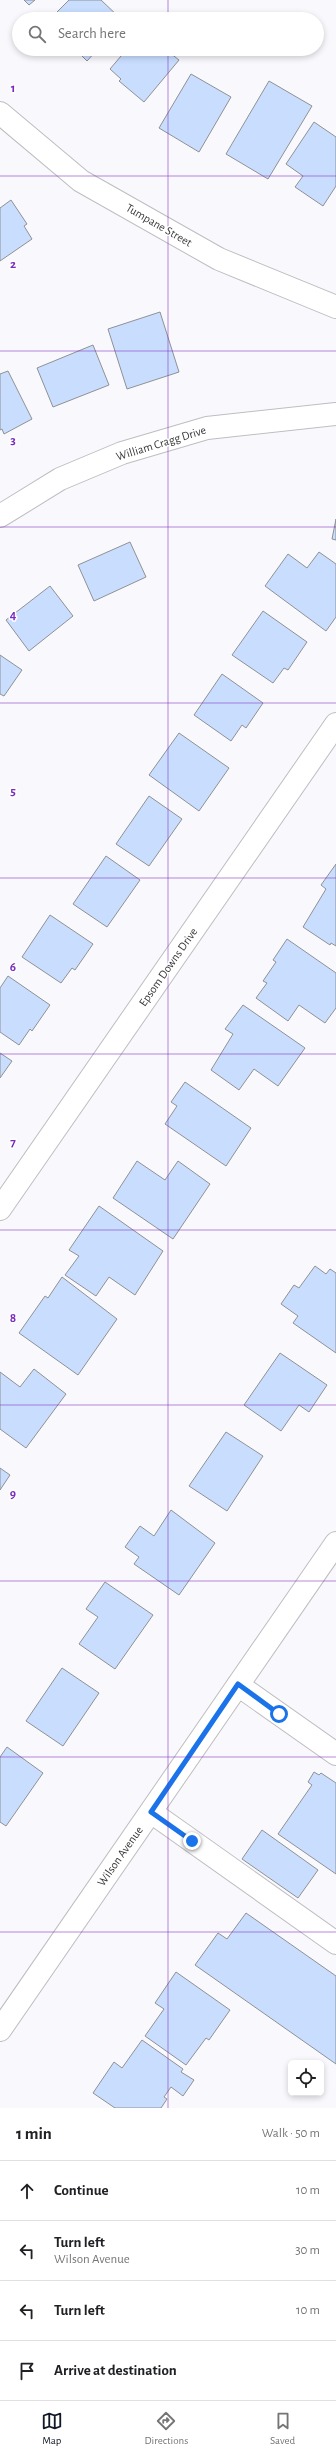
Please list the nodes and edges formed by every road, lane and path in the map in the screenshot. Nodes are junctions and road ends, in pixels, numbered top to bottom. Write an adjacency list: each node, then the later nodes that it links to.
1 (0, 113): 2 (street, Tumpane Street)
2 (336, 306)
3 (336, 414): 4 (street, William Cragg Drive)
4 (0, 516)
5 (336, 724): 6 (street, Epsom Downs Drive)
6 (0, 1209)
7 (336, 1543): 8 (street, Wilson Avenue)
8 (238, 1684): 9 (street); 10 (street, Wilson Avenue)
9 (336, 1754)
10 (151, 1812): 11 (street); 12 (street, Wilson Avenue)
11 (336, 1942)
12 (0, 2030)

